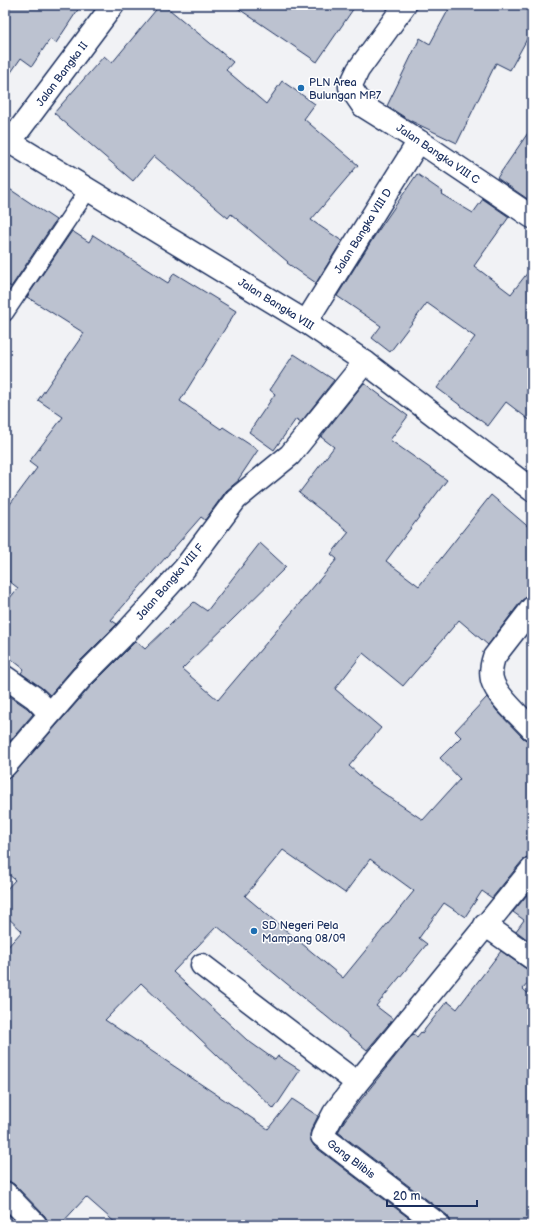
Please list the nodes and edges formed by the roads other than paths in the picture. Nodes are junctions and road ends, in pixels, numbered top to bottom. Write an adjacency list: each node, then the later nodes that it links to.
1 (113, 5): 4 (street, Jalan Bangka II)
2 (405, 5): 3 (street, Jalan Bangka VIII C)
3 (419, 140): 6 (street, Jalan Bangka VIII C); 8 (street, Jalan Bangka VIII D)
4 (8, 141): 5 (street, Jalan Bangka VIII)
5 (88, 190): 7 (lane); 8 (street, Jalan Bangka VIII)
6 (532, 217)
7 (5, 313)
8 (306, 322): 9 (street, Jalan Bangka VIII)
9 (365, 362): 10 (street, Jalan Bangka VIII); 13 (street, Jalan Bangka VIII F)
10 (532, 490)
11 (532, 608): 14 (street)
12 (5, 677): 13 (street)
13 (50, 714): 15 (street, Jalan Bangka VIII F)
14 (532, 728)
15 (5, 766)
16 (532, 869): 17 (street)
17 (485, 925): 18 (street); 20 (street)
18 (532, 958)
19 (202, 965): 20 (street)
20 (357, 1083): 23 (street, Gang Blibis)
21 (5, 1193): 22 (street)
22 (36, 1225)
23 (439, 1225)

